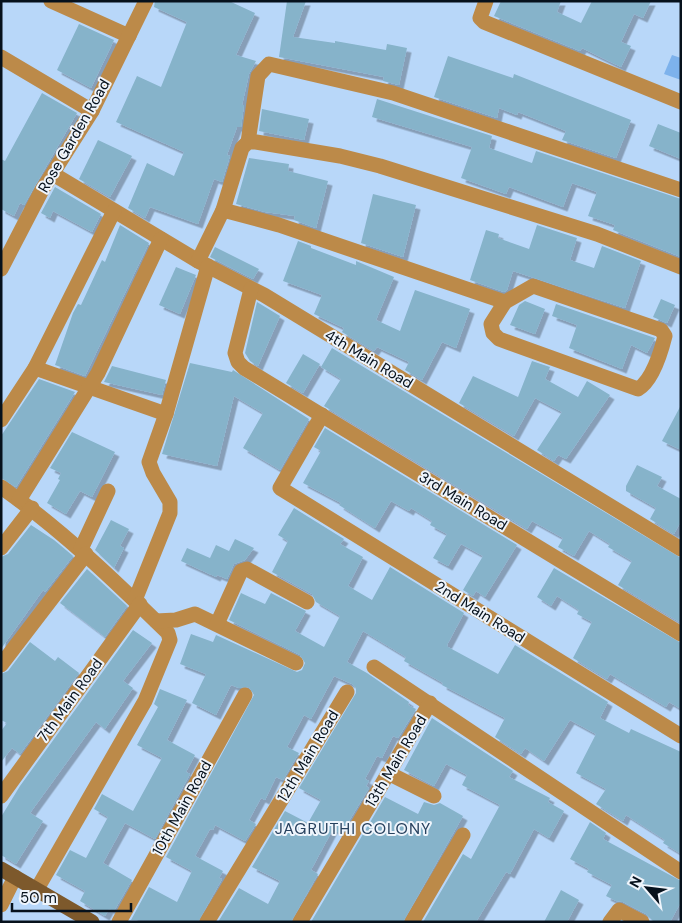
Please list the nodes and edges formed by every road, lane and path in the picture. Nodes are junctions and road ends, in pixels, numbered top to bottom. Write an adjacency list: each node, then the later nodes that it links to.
1 (51, 1): 4 (street)
2 (146, 1): 4 (street, Rose Garden Road)
3 (486, 1): 6 (street)
4 (129, 36): 7 (street, Rose Garden Road)
5 (1, 57): 7 (street)
6 (681, 102)
7 (92, 111): 9 (street, Rose Garden Road)
8 (248, 142): 10 (street, 7th Main Road); 11 (street, 7th Main Road); 15 (street)
9 (54, 174): 12 (street, 4th Main Road); 16 (street, Rose Garden Road)
10 (681, 190)
11 (223, 210): 14 (street, 7th Main Road); 18 (street)
12 (114, 211): 13 (street, 4th Main Road); 19 (street)
13 (161, 240): 14 (street, 4th Main Road); 20 (street)
14 (203, 264): 17 (street, 4th Main Road); 21 (street, 7th Main Road)
15 (681, 267)
16 (1, 269)
17 (251, 288): 22 (street, 3rd Main Road); 28 (street, 4th Main Road)
18 (505, 302): 18 (street)
19 (35, 368): 20 (street); 23 (street)
20 (89, 387): 21 (street); 26 (street)
21 (166, 414): 30 (street, 7th Main Road)
22 (322, 415): 34 (street, 3rd Main Road); 41 (street, 2nd Main Road)
23 (1, 420)
24 (1, 487): 26 (street)
25 (108, 491): 29 (street)
26 (25, 504): 27 (street); 29 (street)
27 (1, 548)
28 (681, 549)
29 (83, 552): 30 (street); 36 (street)
30 (137, 602): 32 (street); 43 (street, 7th Main Road)
31 (307, 602): 33 (street)
32 (156, 621): 33 (street); 49 (street)
33 (217, 624): 35 (street)
34 (681, 634)
35 (296, 663)
36 (1, 665)
37 (374, 667): 40 (street)
38 (347, 692): 54 (street, 12th Main Road)
39 (245, 695): 53 (street, 10th Main Road)
40 (430, 703): 42 (street, 13th Main Road); 47 (street)
41 (681, 736)
42 (388, 773): 44 (street); 55 (street, 13th Main Road)
43 (1, 796)
44 (434, 796)
45 (463, 835): 56 (street)
46 (1, 870): 48 (main road)
47 (681, 872)
48 (15, 878): 49 (main road); 50 (street)
49 (36, 889): 52 (main road)
50 (1, 905)
51 (615, 916): 57 (street)
52 (92, 922)
53 (119, 922)
54 (207, 922)
55 (300, 922)
56 (412, 922)
57 (642, 922)

